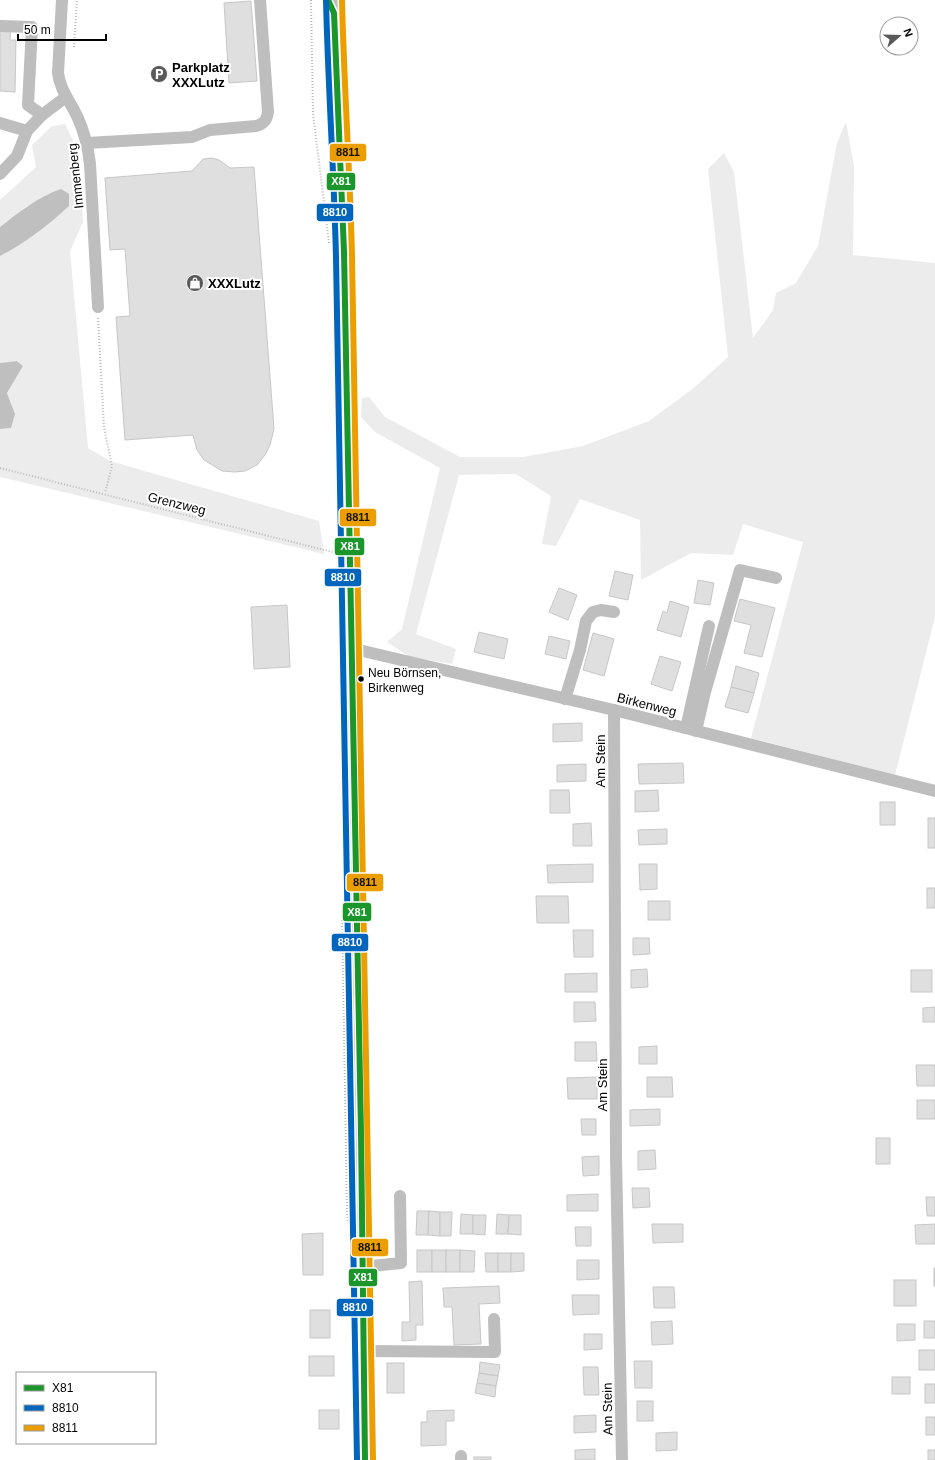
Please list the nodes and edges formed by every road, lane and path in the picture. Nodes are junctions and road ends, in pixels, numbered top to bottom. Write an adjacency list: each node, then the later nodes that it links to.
1 (62, 0): 8 (street, Immenberg)
2 (77, 0): 7 (path)
3 (260, 0): 12 (street)
4 (311, 0): 14 (path)
5 (333, 3): 18 (main road)
6 (0, 26): 9 (street)
7 (74, 46)
8 (66, 96): 9 (street); 12 (street, Immenberg)
9 (42, 115): 11 (street)
10 (0, 123): 11 (street)
11 (27, 130): 13 (street)
12 (87, 143): 15 (street, Immenberg)
13 (0, 174)
14 (329, 246)
15 (98, 307): 17 (path)
16 (0, 468): 17 (path, Grenzweg)
17 (105, 493): 18 (path, Grenzweg)
18 (340, 556): 22 (main road)
19 (776, 578): 25 (street)
20 (614, 612): 23 (street)
21 (709, 626): 25 (street)
22 (352, 650): 23 (street, Birkenweg); 28 (main road)
23 (565, 699): 24 (street, Birkenweg)
24 (614, 710): 25 (street, Birkenweg); 32 (street, Am Stein)
25 (691, 730): 26 (street, Birkenweg)
26 (935, 791)
27 (400, 1196): 28 (street)
28 (362, 1266): 30 (main road)
29 (494, 1319): 30 (street)
30 (364, 1351): 31 (main road)
31 (365, 1460)
32 (622, 1460)

